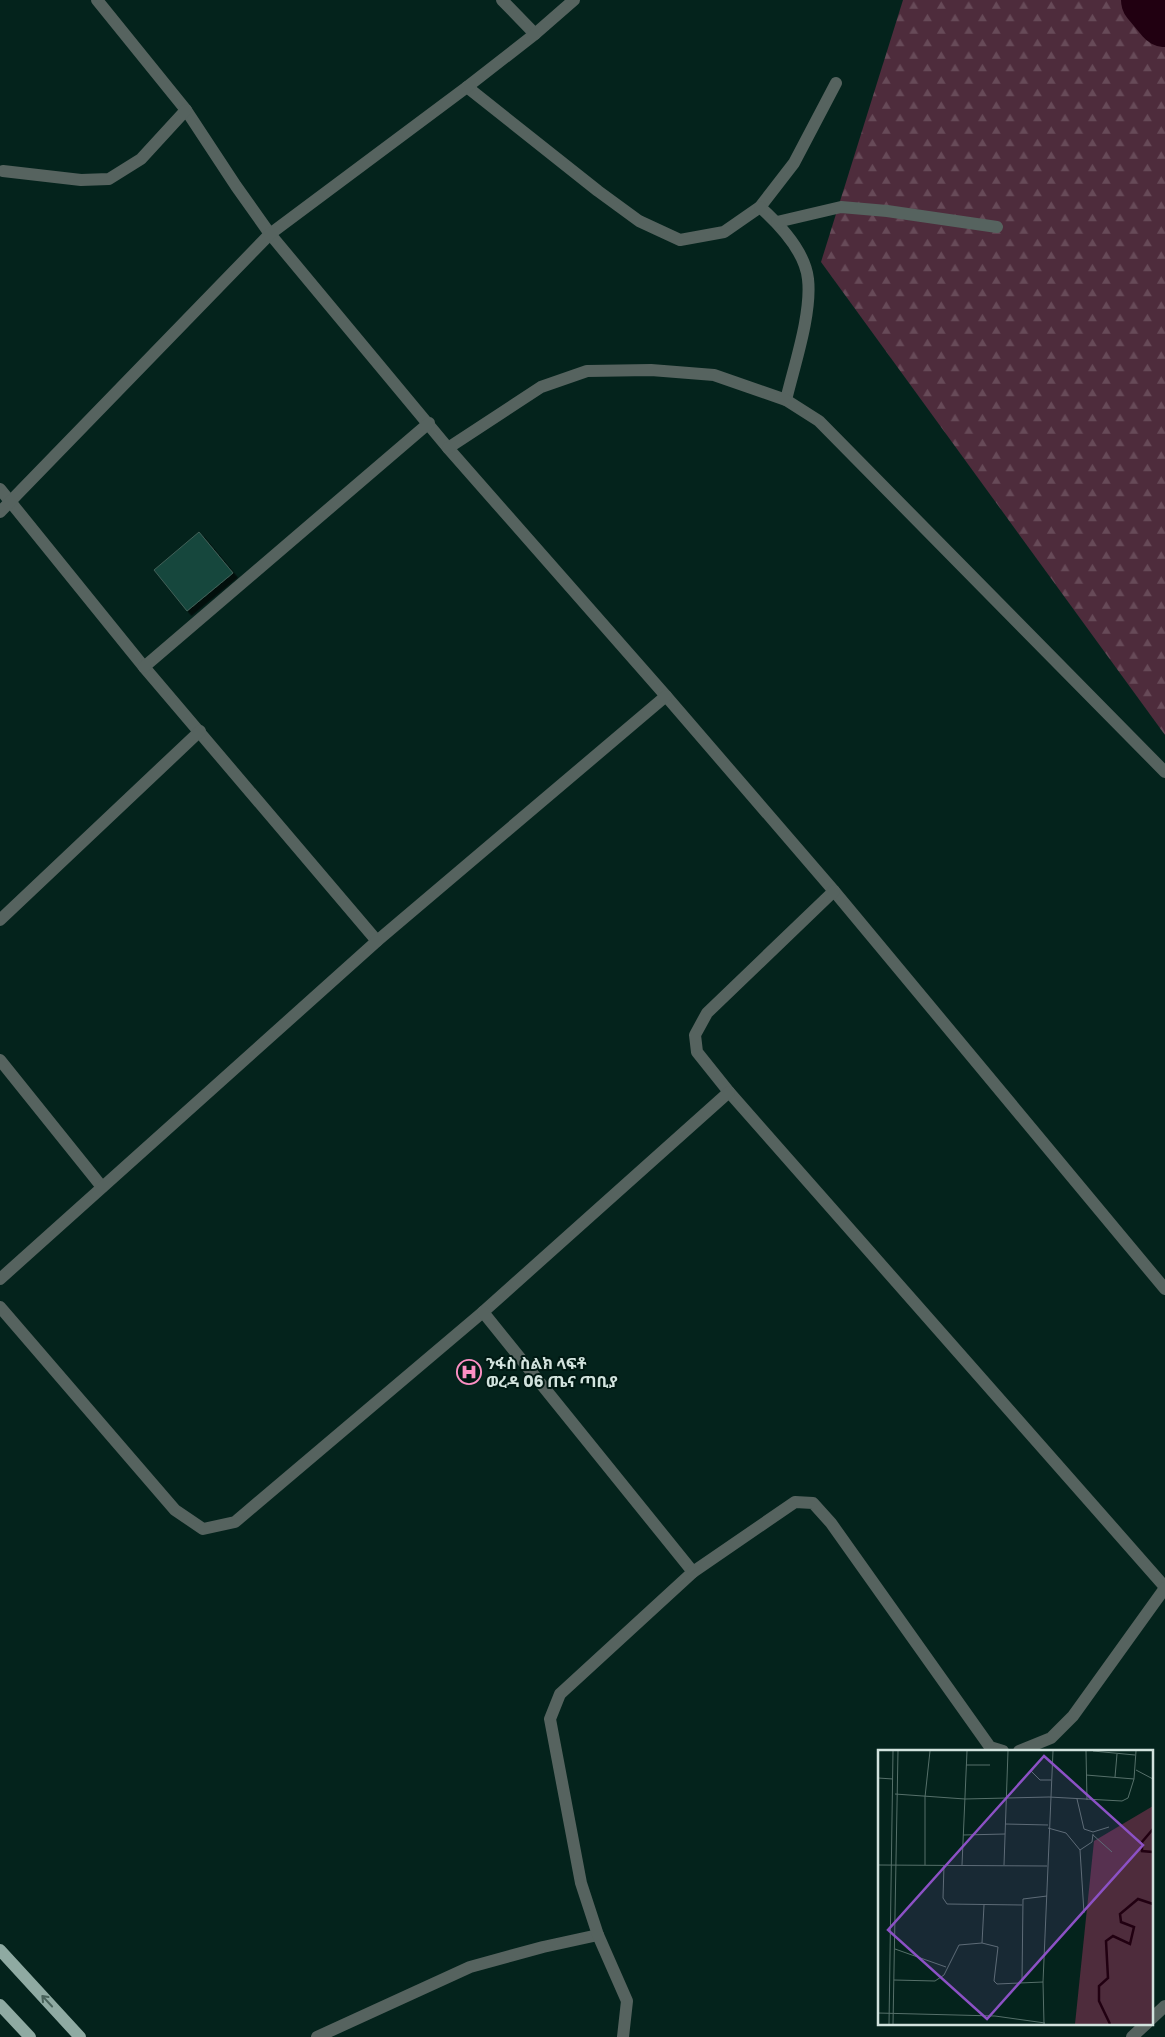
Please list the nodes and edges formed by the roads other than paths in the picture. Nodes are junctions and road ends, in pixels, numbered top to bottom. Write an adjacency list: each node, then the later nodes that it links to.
1 (97, 0): 7 (street)
2 (502, 0): 4 (street)
3 (574, 0): 4 (street)
4 (535, 34): 6 (street)
5 (836, 83): 9 (street)
6 (466, 87): 9 (street); 12 (street)
7 (186, 110): 8 (street); 12 (street)
8 (3, 171)
9 (760, 207): 10 (street)
10 (777, 222): 11 (street); 13 (street)
11 (997, 227)
12 (270, 234): 14 (street); 17 (street)
13 (786, 400): 15 (street); 22 (street)
14 (429, 423): 15 (street); 19 (street)
15 (448, 448): 20 (street)
16 (0, 489): 17 (street)
17 (11, 502): 18 (street); 19 (street)
18 (0, 512)
19 (144, 667): 21 (street)
20 (666, 696): 23 (street); 25 (street)
21 (200, 732): 24 (street); 25 (street)
22 (1165, 772)
23 (834, 891): 27 (street); 30 (street)
24 (0, 920)
25 (377, 941): 28 (street)
26 (0, 1060): 28 (street)
27 (729, 1092): 32 (street); 34 (street)
28 (102, 1187): 29 (street)
29 (0, 1279)
30 (1165, 1289)
31 (0, 1307): 32 (street)
32 (483, 1312): 33 (street)
33 (693, 1572): 35 (street); 37 (street)
34 (1165, 1588): 36 (street)
35 (1000, 1750)
36 (1021, 1750)
37 (598, 1935): 45 (street); 46 (street)
38 (0, 1950): 44 (main road, one-way to 38)
39 (0, 2005): 43 (main road)
40 (1165, 2006): 41 (street)
41 (1152, 2018)
42 (1146, 2024): 47 (street)
43 (30, 2037)
44 (80, 2037)
45 (317, 2037)
46 (623, 2037)
47 (1132, 2037)

